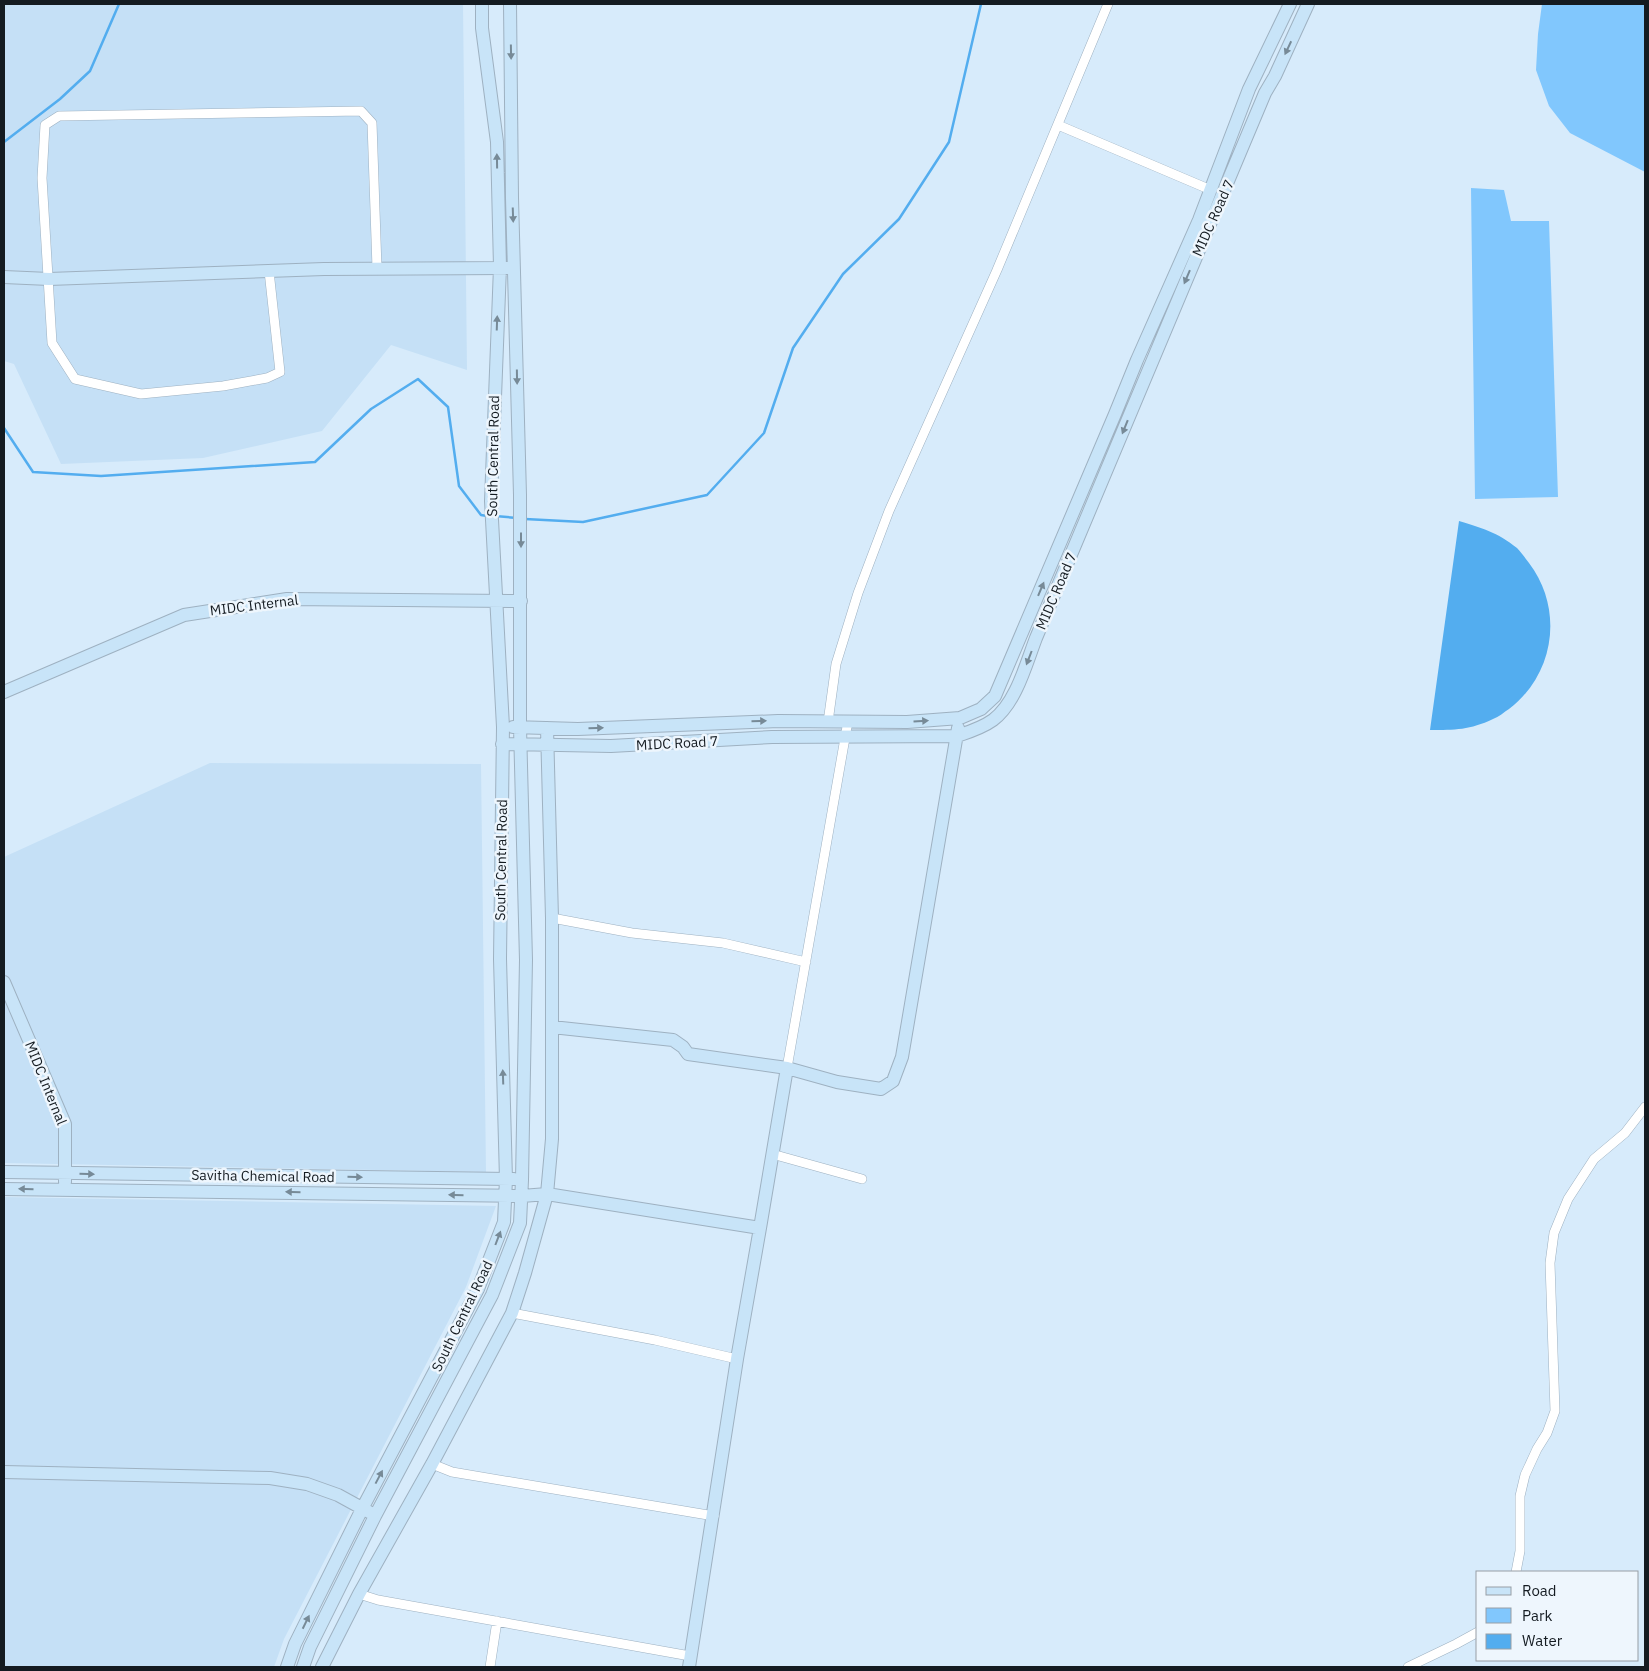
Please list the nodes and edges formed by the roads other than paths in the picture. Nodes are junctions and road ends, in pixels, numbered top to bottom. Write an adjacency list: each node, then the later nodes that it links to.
1 (482, 4): 10 (street, South Central Road, one-way to 1)
2 (510, 4): 12 (street, South Central Road, one-way to 12)
3 (1108, 4): 8 (street)
4 (1290, 4): 6 (street, MIDC Road 7)
5 (1308, 4): 7 (street, MIDC Road 7, one-way to 7)
6 (1249, 89): 7 (street); 9 (street, MIDC Road 7)
7 (1265, 93): 17 (street, MIDC Road 7, one-way to 17)
8 (1058, 125): 9 (street); 25 (street)
9 (1210, 190): 16 (street, MIDC Road 7)
10 (500, 267): 11 (street); 12 (street); 18 (street, South Central Road, one-way to 10)
11 (377, 268): 13 (street); 15 (street)
12 (515, 268): 19 (street, South Central Road, one-way to 19)
13 (269, 271): 15 (street); 15 (street)
14 (4, 277): 15 (street)
15 (49, 279)
16 (1137, 360): 17 (street); 20 (street, MIDC Road 7, one-way to 16)
17 (1150, 364): 21 (street, MIDC Road 7, one-way to 21)
18 (497, 601): 19 (street, MIDC Internal); 22 (street, MIDC Internal); 26 (street, South Central Road)
19 (521, 601): 27 (street, South Central Road)
20 (1023, 631): 21 (street); 23 (street, MIDC Road 7)
21 (1036, 638): 30 (street, MIDC Road 7, one-way to 30)
22 (4, 692)
23 (960, 718): 24 (street, MIDC Road 7, one-way to 23); 30 (street)
24 (848, 721): 25 (street, MIDC Road 7); 29 (street)
25 (828, 722): 28 (street, MIDC Road 7, one-way to 25)
26 (503, 727): 27 (street, MIDC Road 7); 31 (street, South Central Road)
27 (520, 727): 28 (street, MIDC Road 7); 32 (street, South Central Road)
28 (548, 728): 33 (street)
29 (846, 736): 30 (street, MIDC Road 7); 33 (street, MIDC Road 7); 35 (street)
30 (957, 736): 38 (street)
31 (502, 744): 32 (street, MIDC Road 7); 43 (street, South Central Road, one-way to 31)
32 (521, 744): 33 (street, MIDC Road 7); 45 (street, South Central Road)
33 (548, 745): 34 (street)
34 (552, 918): 35 (street); 37 (street)
35 (806, 962): 38 (street)
36 (4, 982): 42 (street, MIDC Internal)
37 (552, 1028): 38 (street); 48 (street)
38 (787, 1068): 40 (street)
39 (1645, 1107): 59 (street)
40 (772, 1154): 44 (street); 51 (street)
41 (4, 1172): 42 (street, Savitha Chemical Road)
42 (65, 1173): 43 (street, Savitha Chemical Road, one-way to 43); 47 (street, MIDC Internal)
43 (506, 1179): 45 (street, Savitha Chemical Road); 49 (street, South Central Road)
44 (862, 1179)
45 (522, 1180): 50 (street, South Central Road)
46 (4, 1188): 47 (street, Savitha Chemical Road, one-way to 46)
47 (65, 1190): 49 (street, Savitha Chemical Road, one-way to 47)
48 (547, 1194): 50 (street, Savitha Chemical Road); 51 (street, Savitha Chemical Road); 52 (street)
49 (506, 1195): 50 (street, Savitha Chemical Road); 56 (street, South Central Road, one-way to 49)
50 (522, 1196): 57 (street, South Central Road)
51 (760, 1228): 53 (street)
52 (512, 1313): 53 (street); 54 (street)
53 (737, 1359): 58 (street)
54 (432, 1464): 58 (street); 60 (street)
55 (4, 1472): 56 (street)
56 (362, 1509): 57 (street); 64 (street, South Central Road, one-way to 56)
57 (376, 1516): 65 (street, South Central Road)
58 (714, 1516): 63 (street)
59 (1516, 1571)
60 (359, 1594): 61 (street); 66 (street)
61 (497, 1622): 63 (street); 67 (street)
62 (1476, 1633): 68 (street)
63 (689, 1662)
64 (287, 1667)
65 (302, 1667)
66 (322, 1667)
67 (490, 1667)
68 (1408, 1667)

